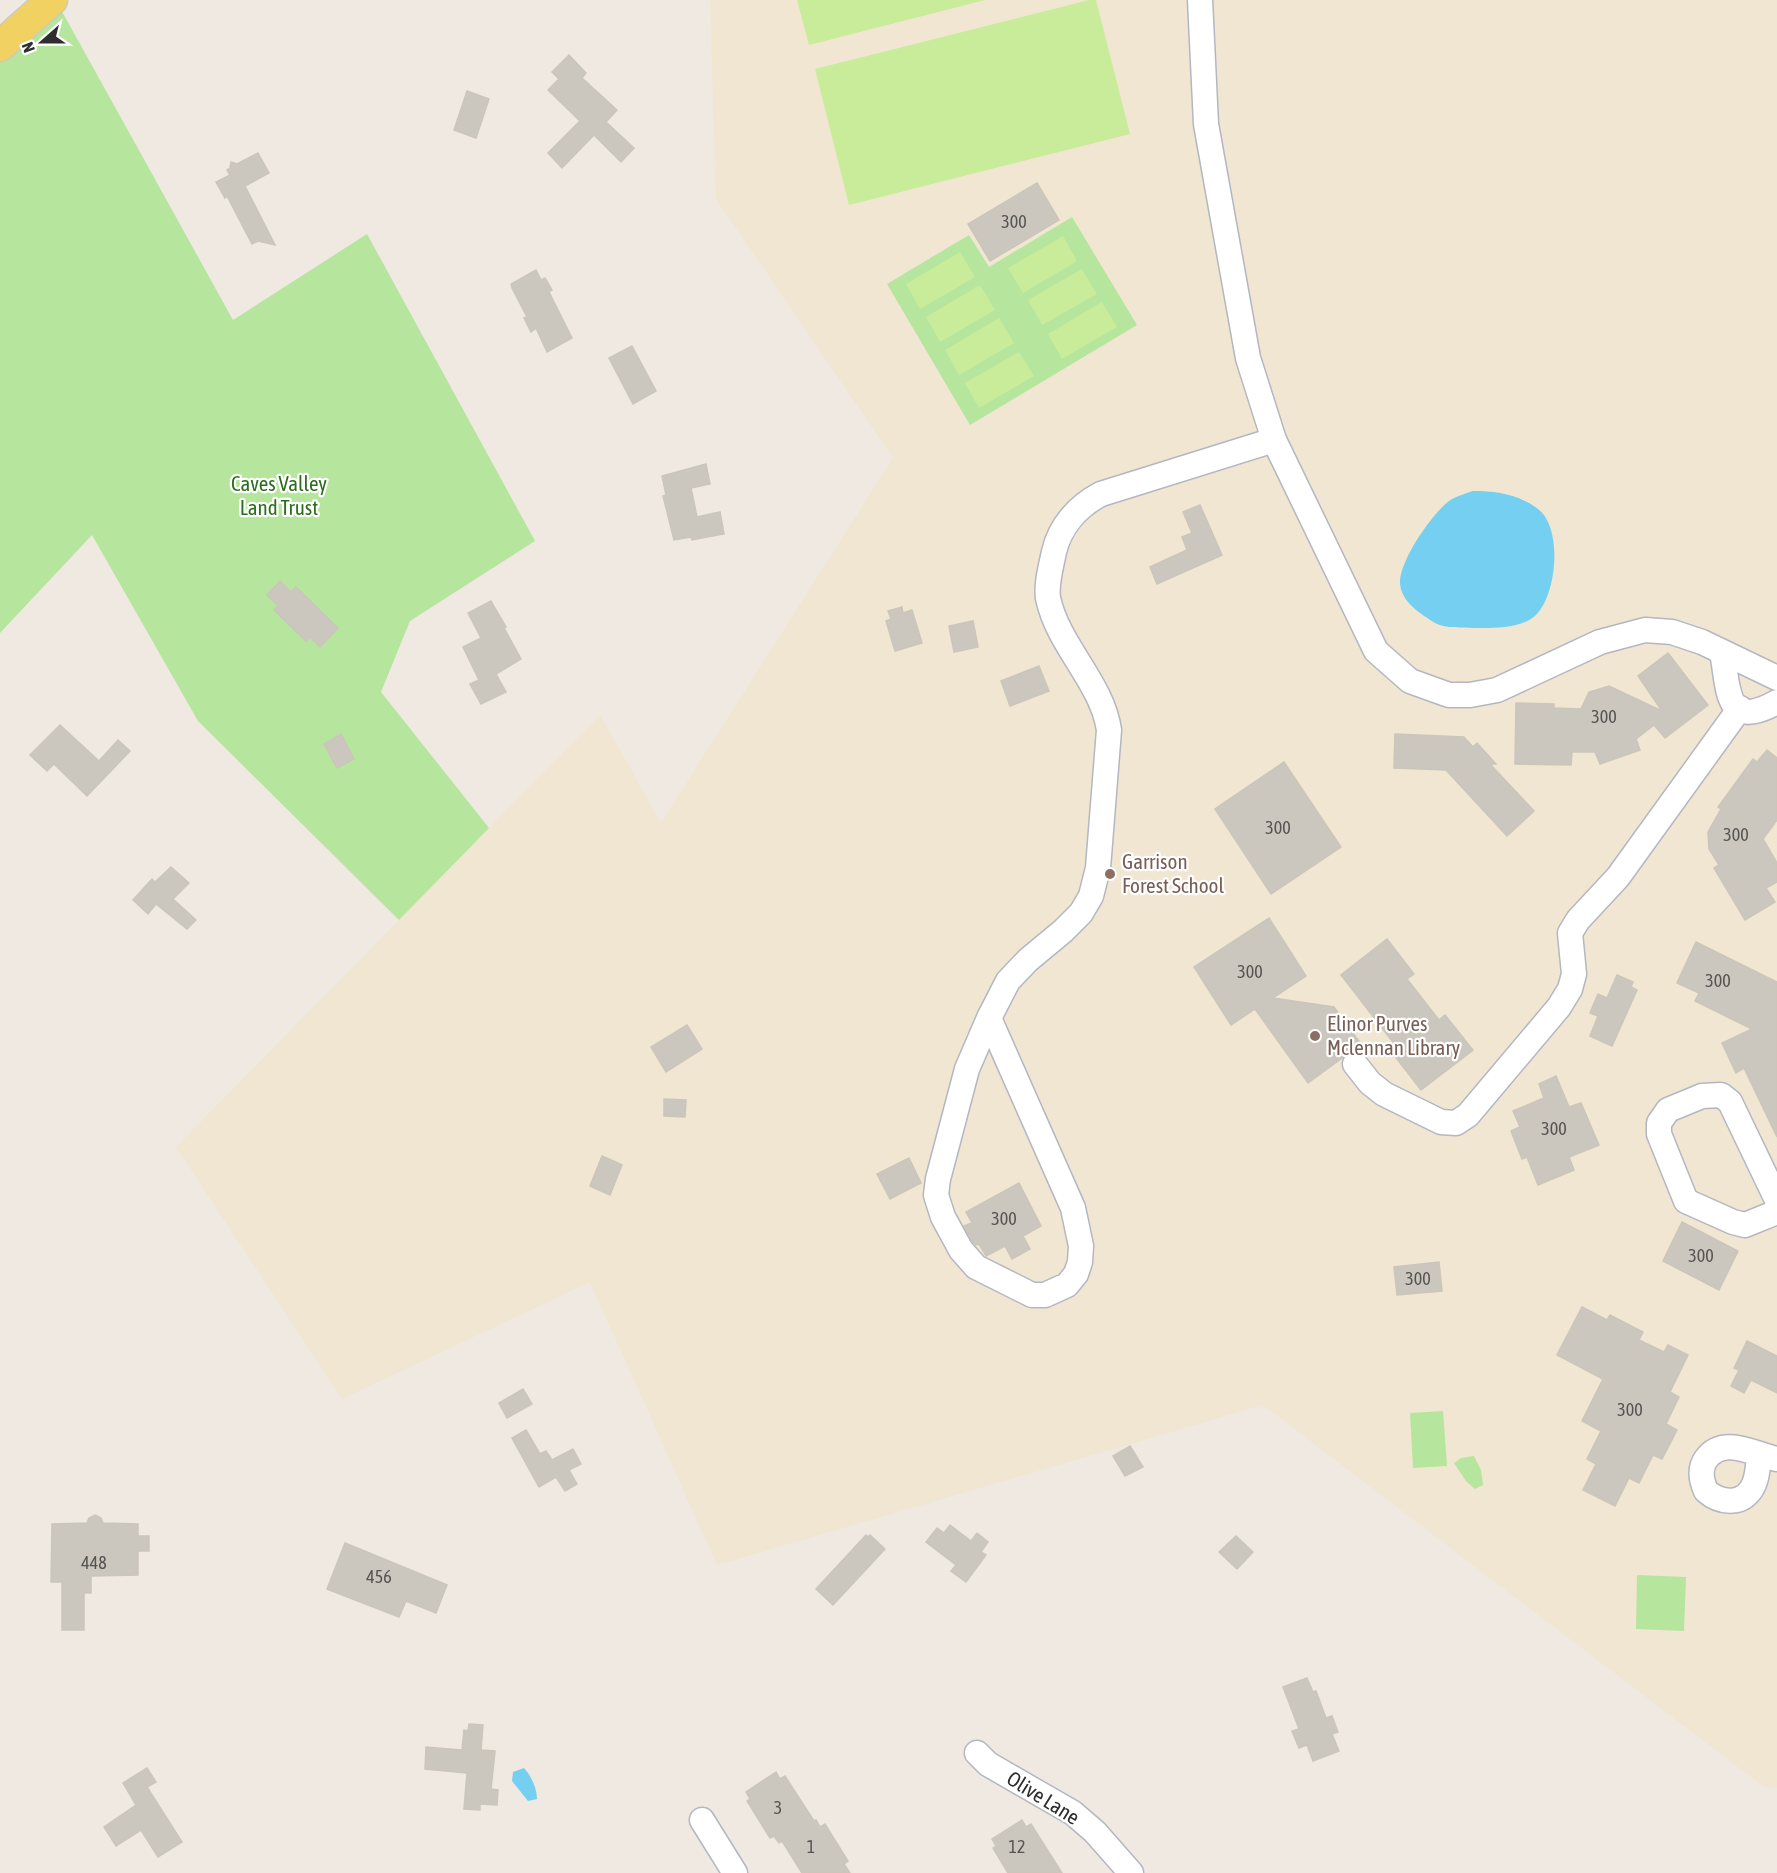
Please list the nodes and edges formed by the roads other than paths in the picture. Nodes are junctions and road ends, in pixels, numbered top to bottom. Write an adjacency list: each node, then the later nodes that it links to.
1 (52, 0): 3 (main road)
2 (1200, 0): 4 (street)
3 (0, 46)
4 (1274, 440): 5 (street); 9 (street)
5 (1722, 652): 6 (street); 8 (street)
6 (1775, 673)
7 (1777, 702): 8 (street)
8 (1740, 708): 10 (street)
9 (989, 1018): 9 (street)
10 (1355, 1064)
11 (1777, 1200): 12 (street)
12 (1777, 1212)
13 (977, 1753): 16 (street, Olive Lane)
14 (702, 1820): 15 (street)
15 (735, 1873)
16 (1131, 1873)

